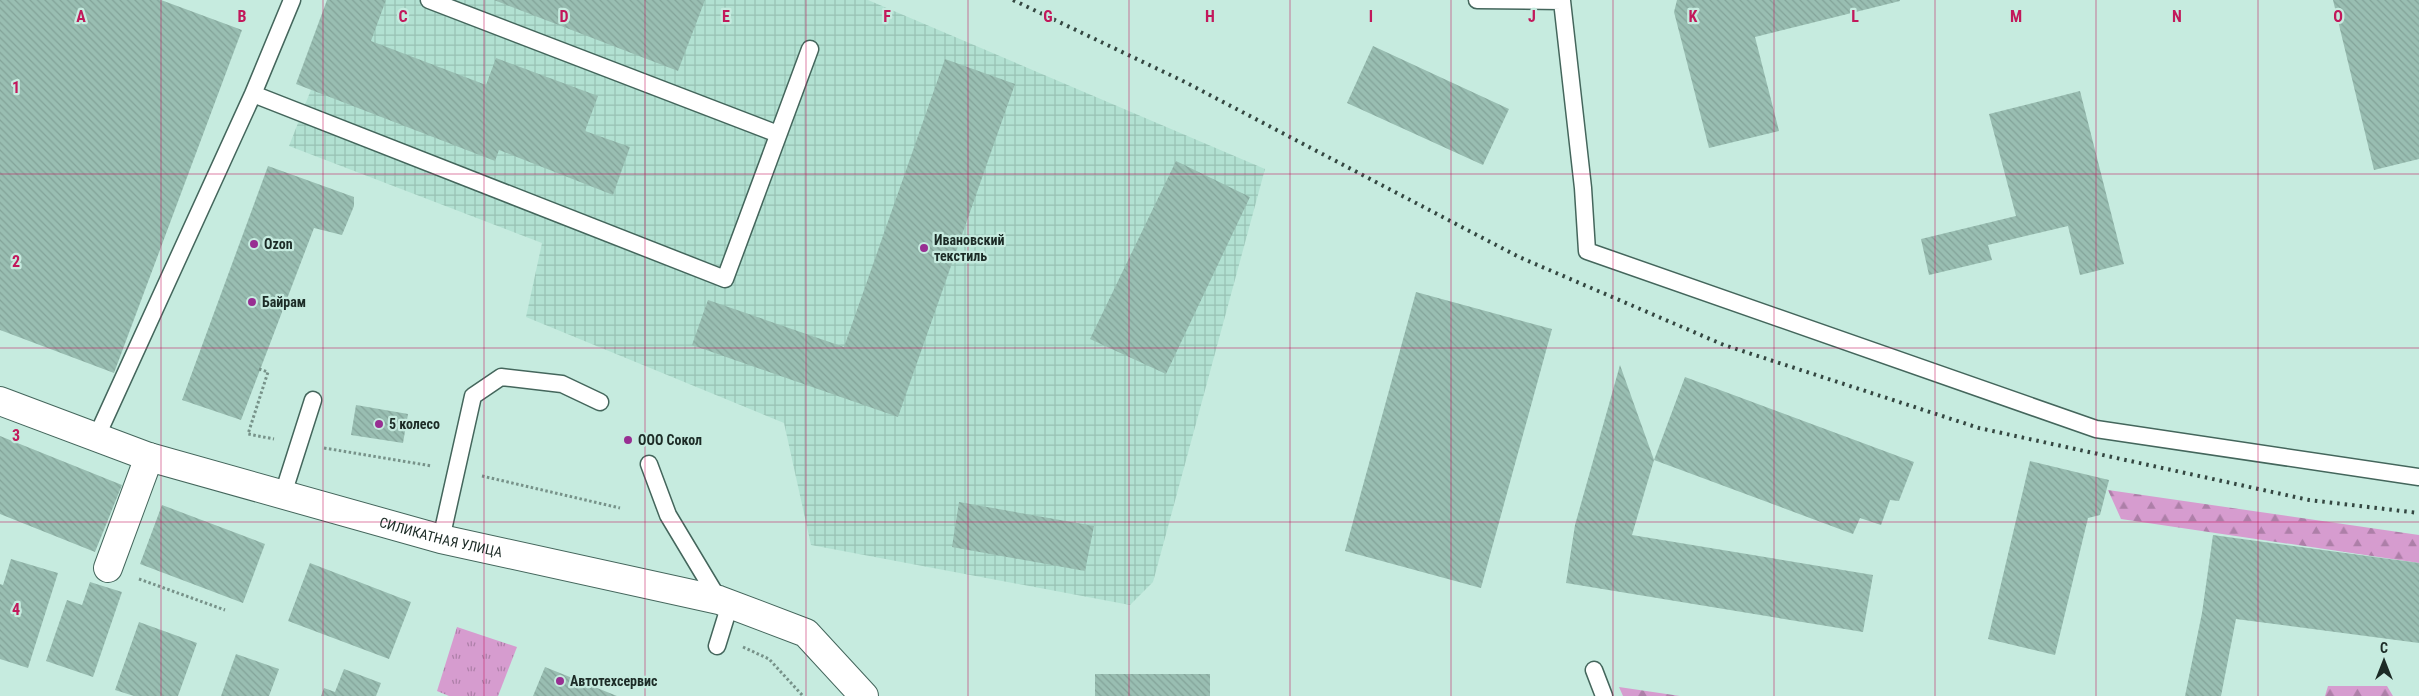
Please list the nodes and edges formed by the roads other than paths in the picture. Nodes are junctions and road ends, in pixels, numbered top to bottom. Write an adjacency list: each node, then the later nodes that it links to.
1 (292, 0): 5 (lane)
2 (429, 0): 6 (lane)
3 (1477, 0): 13 (lane)
4 (810, 50): 6 (lane)
5 (253, 94): 6 (lane); 10 (lane)
6 (778, 134)
7 (313, 400): 14 (lane)
8 (0, 401): 10 (street, СИЛИКАТНАЯ УЛИЦА)
9 (600, 402): 15 (lane)
10 (96, 438): 11 (street, СИЛИКАТНАЯ УЛИЦА)
11 (149, 457): 14 (street, СИЛИКАТНАЯ УЛИЦА); 16 (street)
12 (649, 464): 17 (lane)
13 (2419, 477)
14 (283, 494): 15 (street, СИЛИКАТНАЯ УЛИЦА)
15 (441, 539): 17 (street, СИЛИКАТНАЯ УЛИЦА)
16 (108, 568)
17 (725, 602): 18 (lane); 20 (street, СИЛИКАТНАЯ УЛИЦА)
18 (717, 646)
19 (1594, 670): 21 (lane)
20 (864, 696)
21 (1604, 696)

